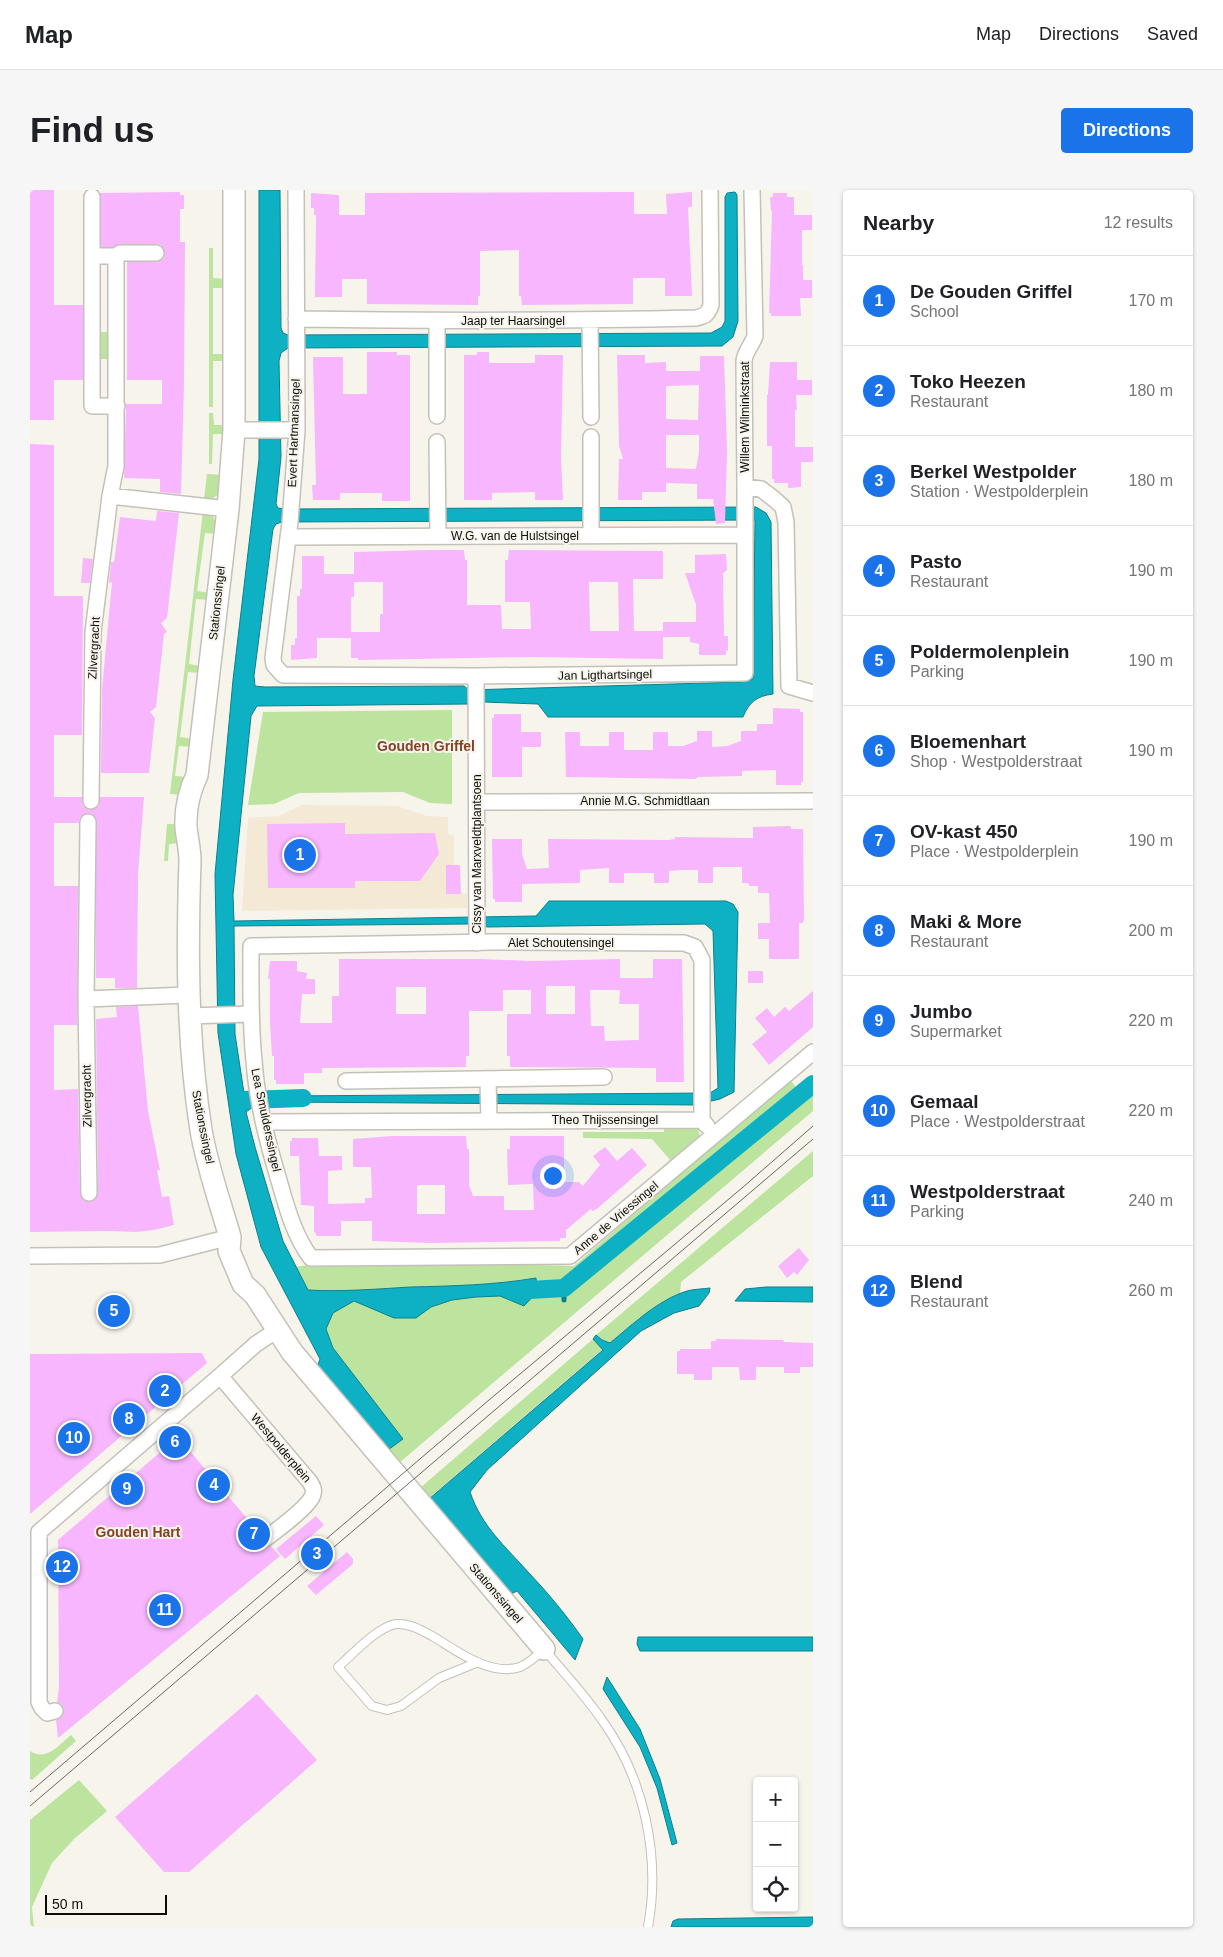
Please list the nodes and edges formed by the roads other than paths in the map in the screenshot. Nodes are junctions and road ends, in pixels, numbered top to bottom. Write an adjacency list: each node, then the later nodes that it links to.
1 (234, 190): 15 (street, Stationssingel)
2 (296, 190): 9 (street, Evert Hartmansingel)
3 (710, 190): 10 (street, Jaap ter Haarsingel)
4 (752, 190): 19 (street, Willem Wilminkstraat)
5 (92, 197): 7 (street)
6 (156, 252): 8 (street)
7 (92, 256): 8 (street); 12 (street)
8 (116, 256): 12 (street, Zilvergracht)
9 (296, 318): 11 (street, Jaap ter Haarsingel); 16 (street, Evert Hartmansingel)
10 (590, 334): 11 (street, Jaap ter Haarsingel); 14 (street)
11 (437, 335): 13 (street)
12 (117, 406): 20 (street, Zilvergracht)
13 (437, 416)
14 (591, 417)
15 (234, 430): 16 (street); 21 (street, Stationssingel)
16 (290, 430): 25 (street, Evert Hartmansingel)
17 (591, 437): 24 (street)
18 (437, 442): 23 (street)
19 (744, 487): 22 (street, Jan Ligthartsingel); 28 (street, Willem Wilminkstraat)
20 (110, 496): 21 (street); 29 (street, Zilvergracht)
21 (228, 509): 36 (street, Stationssingel)
22 (744, 521): 24 (street, W.G. van de Hulstsingel); 27 (street, Jan Ligthartsingel)
23 (438, 522): 24 (street, W.G. van de Hulstsingel); 25 (street, W.G. van de Hulstsingel)
24 (591, 522)
25 (289, 523): 26 (street, Evert Hartmansingel)
26 (279, 672): 27 (street, Jan Ligthartsingel)
27 (476, 690): 31 (street, Cissy van Marxveldtplantsoen)
28 (813, 693)
29 (91, 801)
30 (813, 801): 31 (street, Annie M.G. Schmidtlaan)
31 (477, 802): 33 (street, Cissy van Marxveldtplantsoen)
32 (88, 822): 35 (street, Zilvergracht)
33 (477, 929): 34 (street, Alet Schoutensingel); 42 (street, Alet Schoutensingel)
34 (251, 946): 37 (street, Lea Smulderssingel)
35 (86, 999): 36 (street); 45 (street, Zilvergracht)
36 (189, 1006): 37 (street); 46 (street, Stationssingel)
37 (243, 1014): 43 (street, Lea Smulderssingel)
38 (813, 1052): 44 (street, Anne de Vriessingel)
39 (604, 1077): 41 (street, Theo Thijssensingel)
40 (346, 1081): 41 (street, Theo Thijssensingel)
41 (488, 1099): 42 (street, Theo Thijssensingel); 43 (street, Theo Thijssensingel)
42 (702, 1113): 44 (street)
43 (264, 1122): 48 (street, Lea Smulderssingel)
44 (715, 1135): 48 (street, Anne de Vriessingel)
45 (89, 1193)
46 (230, 1236): 47 (street); 49 (street, Stationssingel)
47 (30, 1256)
48 (311, 1258)
49 (277, 1330): 50 (street); 53 (street, Stationssingel)
50 (220, 1376): 51 (street, Westpolderplein); 52 (street)
51 (265, 1539)
52 (34, 1608): 55 (street)
53 (544, 1649): 54 (lane); 56 (lane, Stationssingel)
54 (478, 1662): 54 (lane)
55 (55, 1712)
56 (648, 1927)

